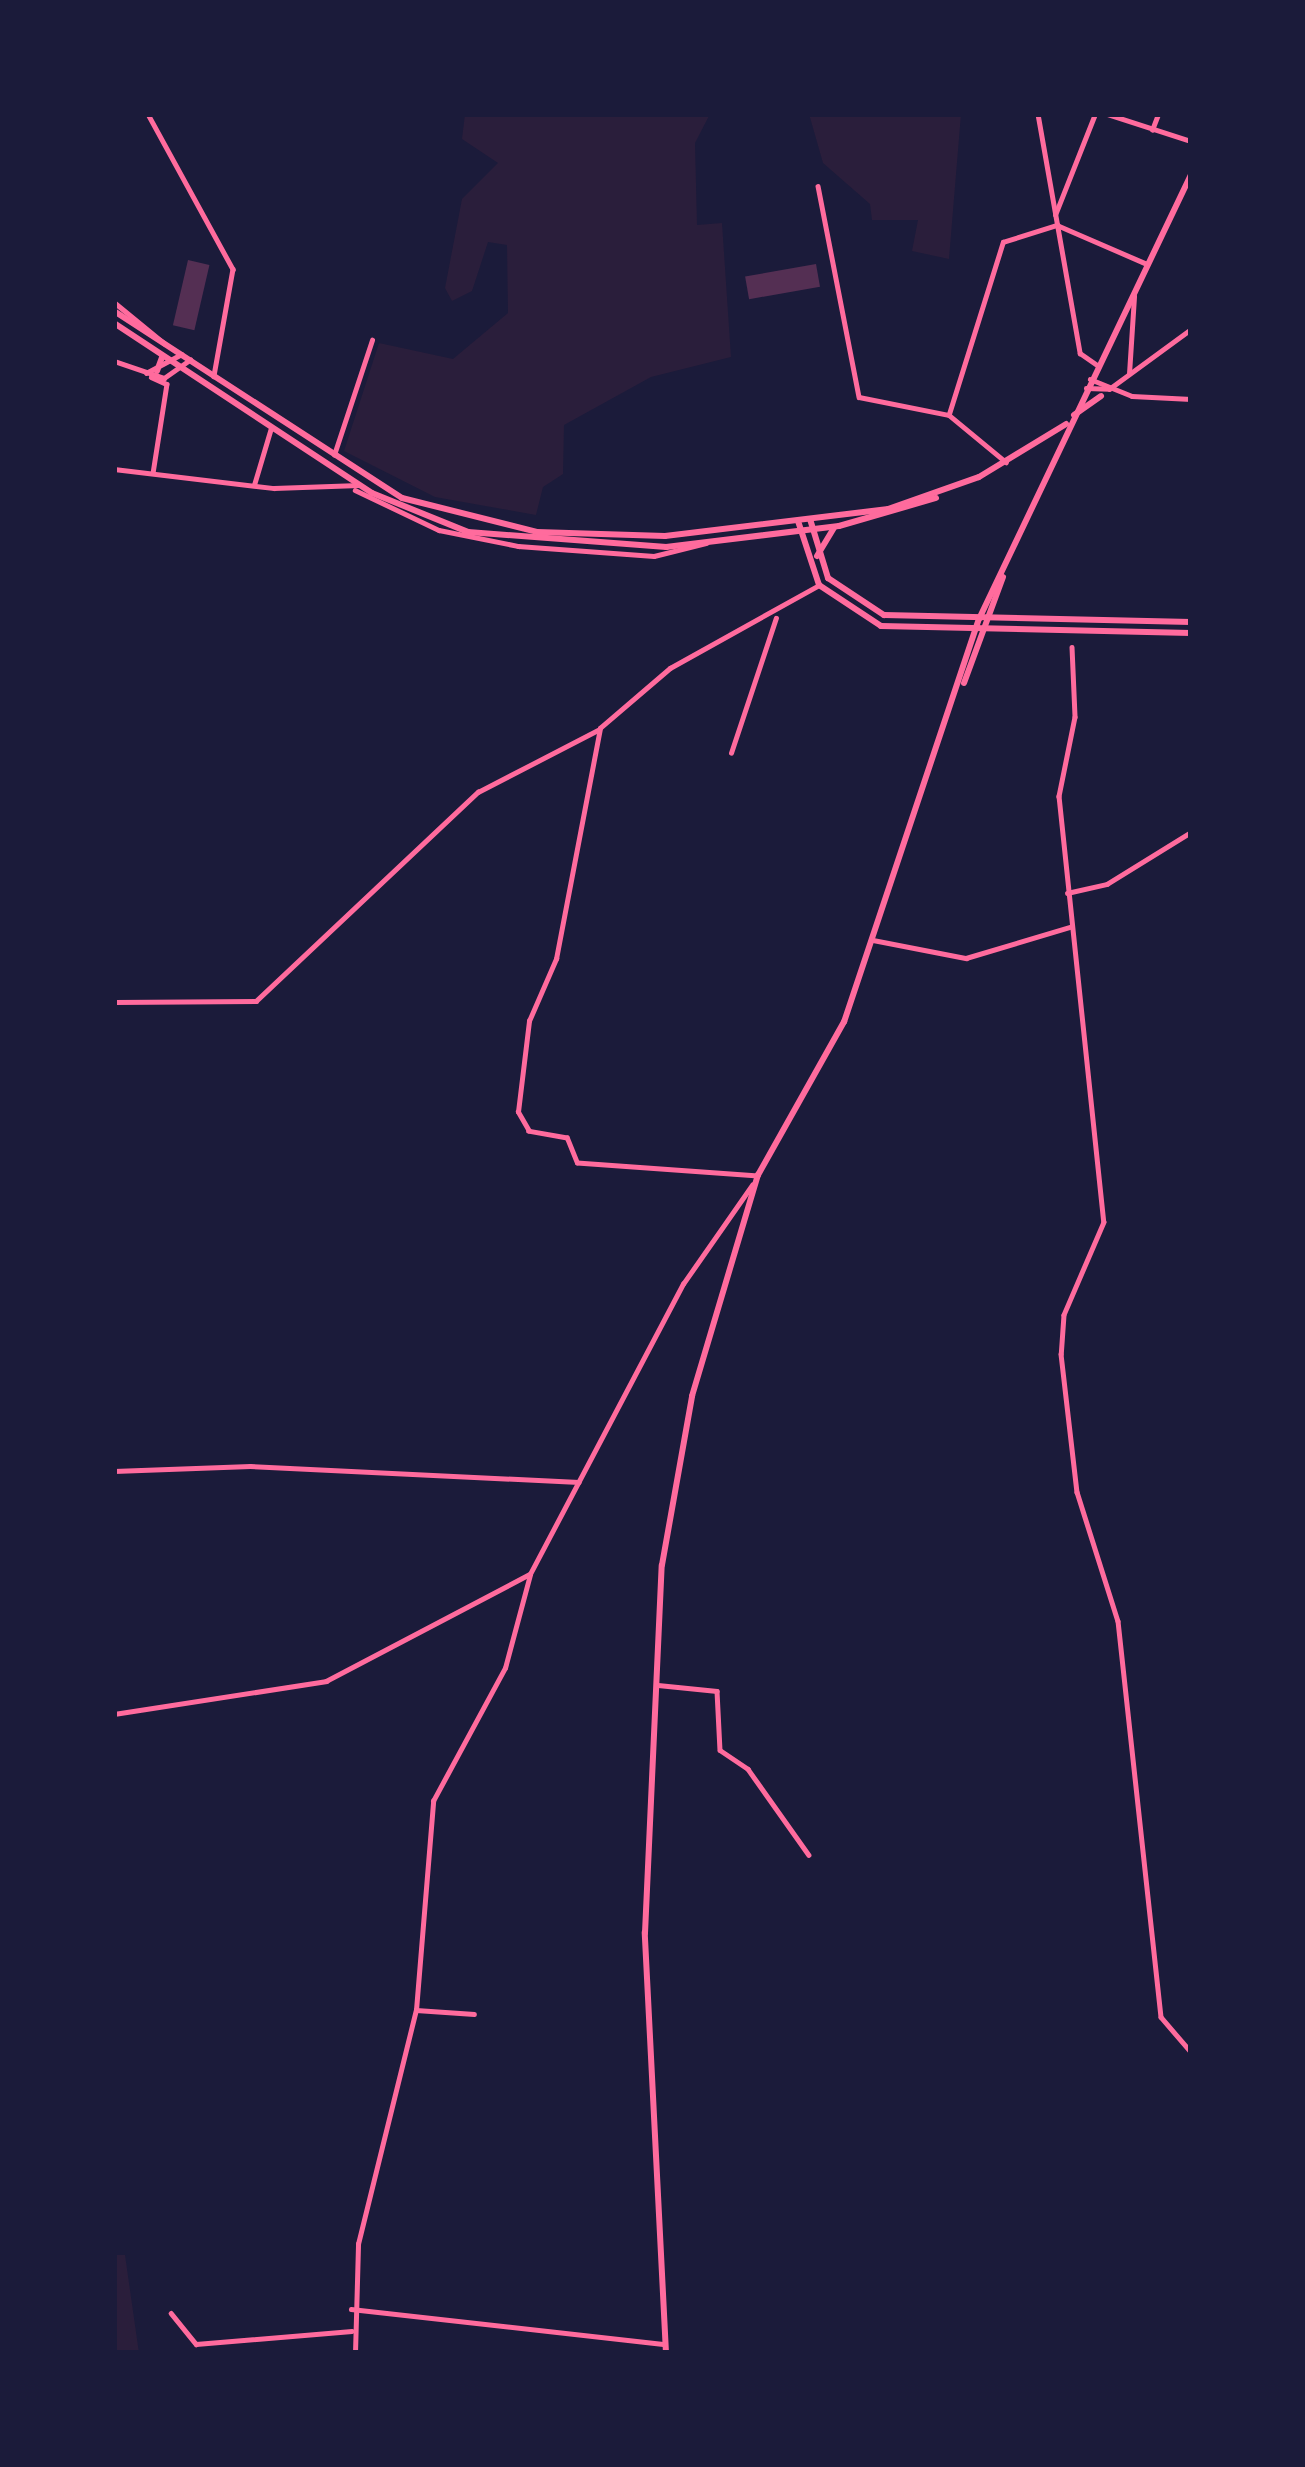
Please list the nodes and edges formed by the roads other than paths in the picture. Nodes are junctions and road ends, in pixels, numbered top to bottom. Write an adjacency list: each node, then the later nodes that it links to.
1 (148, 114): 29 (street)
2 (1038, 114): 10 (street)
3 (1095, 114): 10 (street)
4 (1107, 114): 6 (street)
5 (1158, 114): 6 (street)
6 (1152, 130): 7 (street)
7 (1191, 141)
8 (1191, 177): 12 (main road)
9 (818, 187): 35 (street)
10 (1055, 215): 11 (street)
11 (1057, 225): 12 (street); 25 (street); 35 (street)
12 (1147, 264): 13 (main road)
13 (1135, 287): 25 (main road); 28 (street)
14 (114, 302): 19 (street)
15 (114, 311): 19 (main road)
16 (114, 326): 20 (main road)
17 (1191, 329): 28 (street)
18 (372, 340): 38 (street)
19 (164, 343): 21 (main road)
20 (160, 353): 24 (main road); 27 (main road)
21 (181, 354): 22 (main road); 24 (street)
22 (190, 360): 26 (street); 29 (main road)
23 (114, 361): 27 (street)
24 (175, 363): 26 (main road); 27 (street)
25 (1097, 364): 30 (main road)
26 (188, 372): 27 (street); 37 (main road)
27 (152, 374): 41 (street)
28 (1129, 374): 32 (street)
29 (214, 376): 38 (main road)
30 (1090, 379): 31 (main road); 32 (street)
31 (1085, 388): 33 (street); 36 (main road)
32 (1109, 389): 33 (street); 34 (street)
33 (1101, 396): 36 (main road)
34 (1191, 399)
35 (949, 415): 39 (street)
36 (1070, 420): 39 (main road); 53 (main road)
37 (272, 426): 42 (street); 43 (main road)
38 (334, 455): 46 (main road)
39 (1006, 462): 44 (main road)
40 (114, 469): 41 (street)
41 (153, 473): 42 (street)
42 (254, 485): 43 (street)
43 (357, 487): 50 (main road)
44 (944, 493): 45 (main road); 47 (main road)
45 (809, 519): 46 (main road); 48 (main road)
46 (798, 521): 49 (main road)
47 (839, 526): 48 (main road); 52 (main road)
48 (811, 530): 49 (main road); 52 (main road)
49 (799, 531): 50 (main road); 51 (main road)
50 (781, 533): 51 (main road)
51 (802, 552): 54 (main road)
52 (817, 560): 56 (main road)
53 (1007, 562): 56 (main road); 57 (main road)
54 (820, 585): 55 (street); 59 (main road)
55 (776, 618): 64 (street); 65 (street)
56 (979, 619): 57 (main road); 59 (main road)
57 (991, 619): 58 (main road); 60 (main road)
58 (1191, 622)
59 (975, 631): 60 (main road); 63 (main road)
60 (987, 631): 61 (main road); 63 (main road)
61 (1191, 633)
62 (1072, 646): 67 (street)
63 (958, 694): 69 (main road)
64 (599, 728): 70 (street); 71 (street)
65 (731, 753)
66 (1191, 832): 67 (street)
67 (1067, 893): 68 (street)
68 (1070, 927): 69 (street); 82 (street)
69 (873, 940): 71 (main road)
70 (114, 1002)
71 (758, 1175): 73 (street); 77 (main road)
72 (114, 1472): 73 (street)
73 (578, 1482): 74 (street)
74 (530, 1574): 75 (street); 76 (street)
75 (512, 1585): 76 (street); 78 (street)
76 (523, 1594): 80 (street)
77 (658, 1685): 79 (street); 86 (main road)
78 (114, 1714)
79 (809, 1855)
80 (416, 2010): 81 (street); 83 (street)
81 (474, 2014)
82 (1191, 2052)
83 (351, 2309): 85 (street); 86 (street)
84 (171, 2314): 85 (street)
85 (351, 2331): 87 (street)
86 (666, 2349)
87 (355, 2353)

